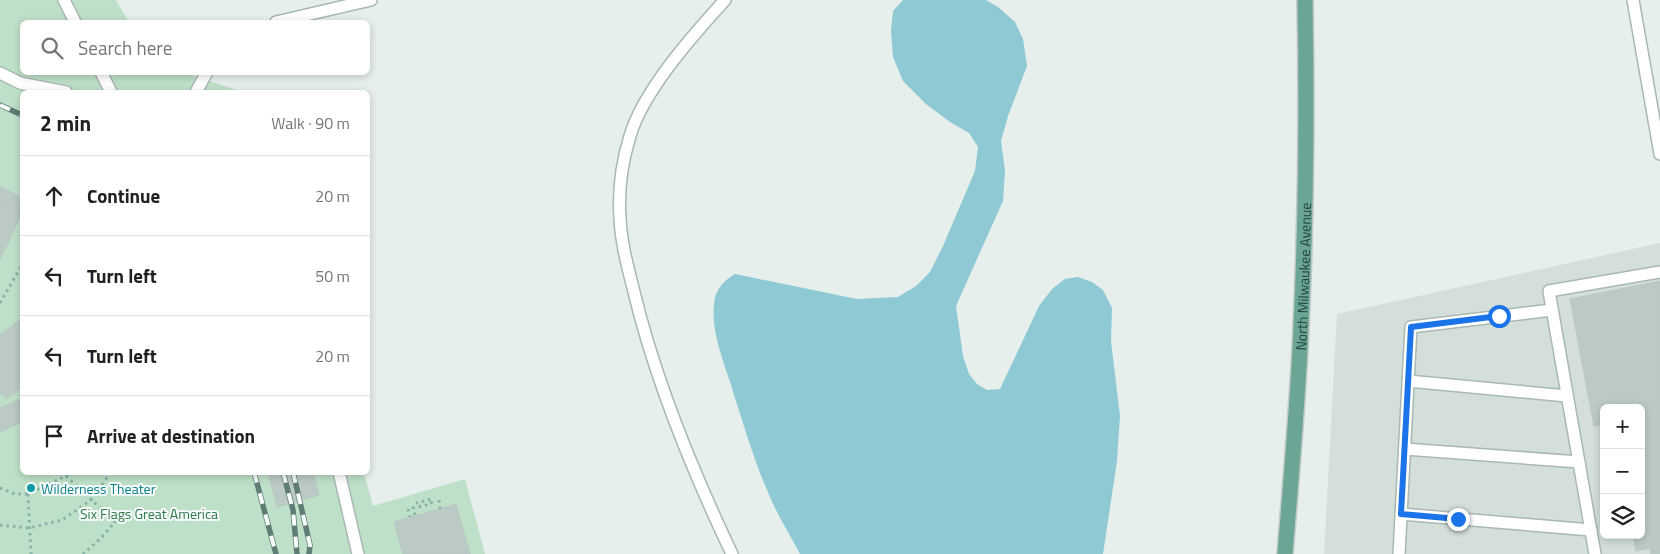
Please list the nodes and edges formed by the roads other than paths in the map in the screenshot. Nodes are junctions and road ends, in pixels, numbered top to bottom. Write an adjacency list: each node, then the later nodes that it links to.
1 (64, 0): 6 (lane)
2 (371, 0): 7 (lane)
3 (724, 0): 25 (lane)
4 (1305, 0): 26 (main road, North Milwaukee Avenue)
5 (1633, 0): 14 (lane)
6 (74, 20)
7 (285, 20)
8 (0, 73): 11 (lane)
9 (102, 75): 12 (lane)
10 (205, 75): 13 (lane)
11 (56, 90)
12 (110, 90)
13 (197, 90)
14 (1660, 154)
15 (1660, 272): 16 (lane)
16 (1552, 310): 17 (lane); 18 (lane)
17 (1408, 381): 18 (lane); 19 (lane)
18 (1567, 396): 20 (lane)
19 (1405, 449): 20 (lane); 22 (lane)
20 (1579, 462): 23 (lane)
21 (340, 475): 24 (lane)
22 (1401, 514): 23 (lane); 27 (lane)
23 (1591, 530): 28 (lane)
24 (358, 554)
25 (732, 554)
26 (1285, 554)
27 (1399, 554)
28 (1595, 554)

